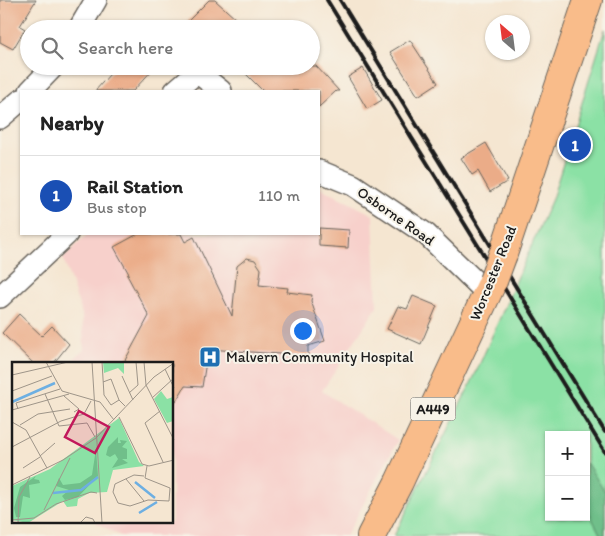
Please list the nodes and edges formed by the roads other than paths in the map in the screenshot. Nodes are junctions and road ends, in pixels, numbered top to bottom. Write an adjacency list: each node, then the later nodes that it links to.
1 (96, 0): 3 (street)
2 (588, 0): 14 (highway, Worcester Road / A449, bridge)
3 (84, 20)
4 (45, 75): 7 (street)
5 (194, 75): 8 (street)
6 (201, 75): 9 (street)
7 (31, 90)
8 (176, 90)
9 (219, 90)
10 (20, 101): 11 (street)
11 (0, 118)
12 (320, 171): 14 (street, Osborne Road)
13 (66, 235): 15 (street)
14 (490, 287): 16 (highway, Worcester Road / A449)
15 (0, 298)
16 (371, 536)

